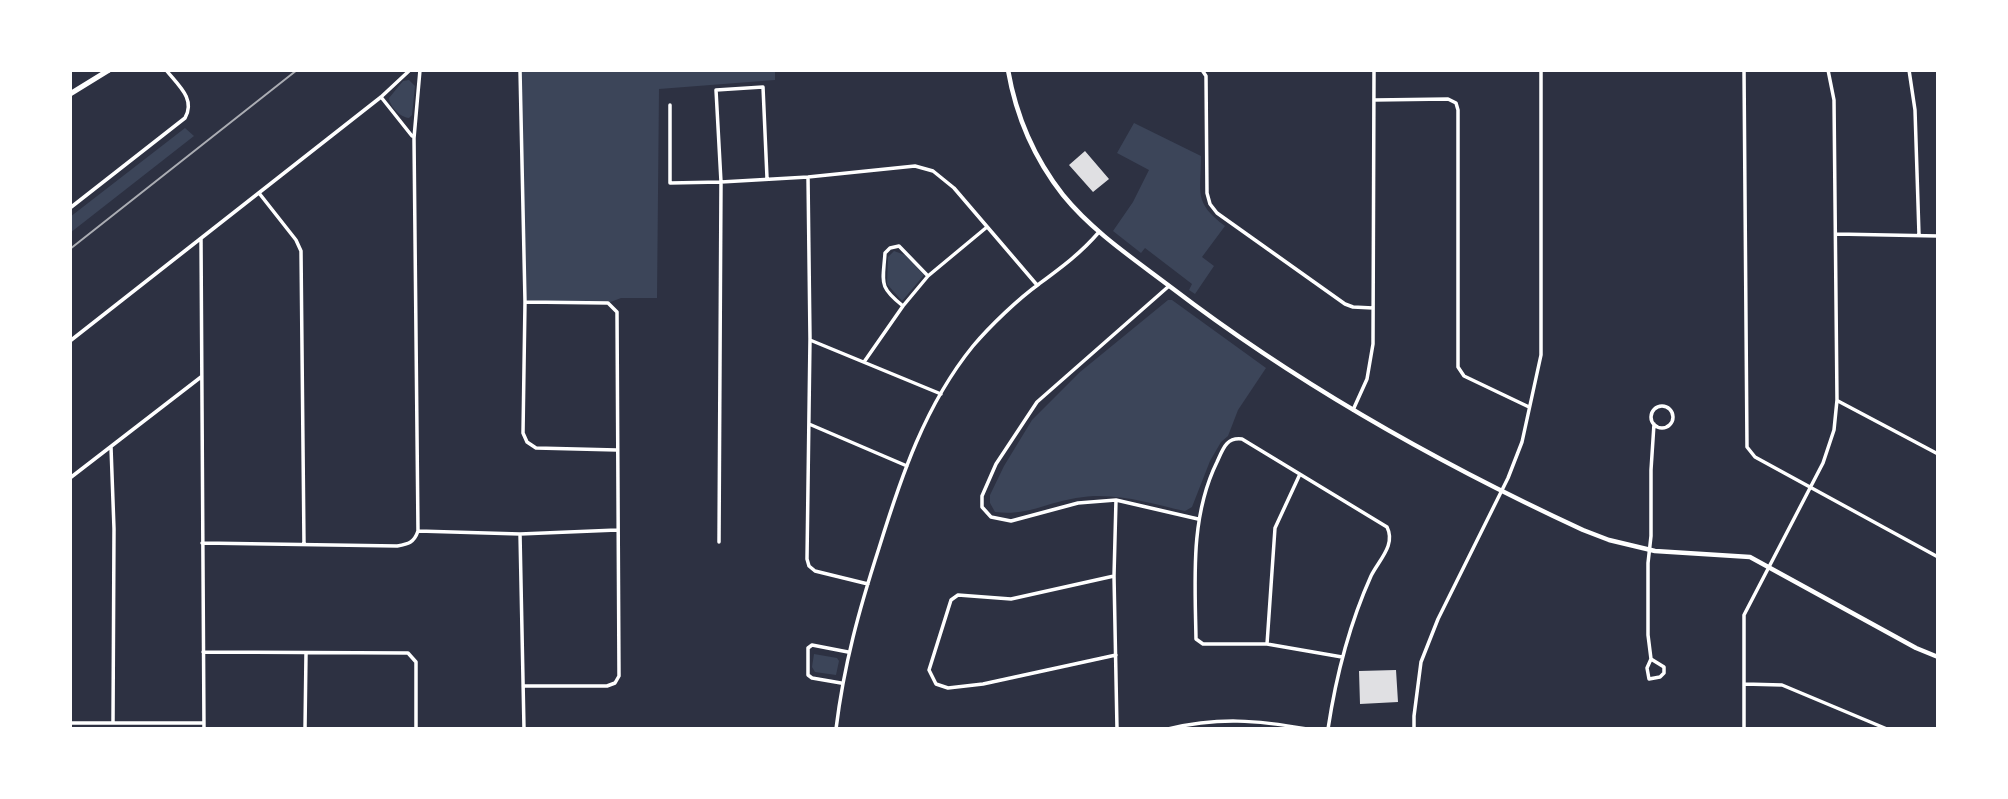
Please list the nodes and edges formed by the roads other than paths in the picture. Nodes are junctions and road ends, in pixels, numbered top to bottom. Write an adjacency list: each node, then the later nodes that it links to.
1 (109, 70): 13 (main road)
2 (166, 70): 22 (street)
3 (410, 70): 14 (street)
4 (420, 70): 17 (street)
5 (520, 70): 32 (street)
6 (1008, 70): 24 (street)
7 (1202, 70): 34 (street)
8 (1374, 70): 15 (street)
9 (1541, 70): 41 (street)
10 (1744, 70): 51 (street)
11 (1828, 70): 25 (street)
12 (1909, 70): 26 (street)
13 (70, 94)
14 (381, 97): 17 (street); 21 (street)
15 (1374, 100): 34 (street); 41 (street)
16 (670, 105): 20 (street)
17 (414, 138): 56 (street)
18 (808, 177): 19 (street); 23 (street); 35 (street)
19 (767, 179): 20 (street); 20 (street)
20 (721, 182): 58 (street)
21 (259, 192): 28 (street); 60 (street)
22 (70, 208)
23 (987, 227): 29 (street); 30 (street)
24 (1100, 232): 30 (street); 31 (street)
25 (1836, 234): 26 (street); 40 (street)
26 (1919, 236): 27 (street)
27 (1938, 236)
28 (201, 239): 36 (street); 38 (street)
29 (928, 275): 33 (street); 33 (street)
30 (1037, 285): 39 (street)
31 (1169, 286): 42 (street); 53 (street)
32 (526, 302): 46 (street); 46 (street)
33 (903, 306): 37 (street)
34 (1373, 308): 42 (street)
35 (810, 340): 37 (street); 43 (street)
36 (70, 341)
37 (864, 362): 39 (street)
38 (201, 377): 45 (street); 59 (street)
39 (941, 394): 48 (street)
40 (1838, 401): 47 (street); 51 (street)
41 (1529, 408): 52 (street)
42 (1353, 410): 52 (street)
43 (809, 424): 48 (street); 65 (street)
44 (1654, 424): 44 (street); 61 (street)
45 (111, 447): 50 (street); 78 (street)
46 (617, 450): 55 (street)
47 (1938, 454)
48 (907, 466): 65 (street)
49 (1300, 473): 54 (street); 66 (street); 71 (street)
50 (70, 478)
51 (1811, 487): 62 (street); 63 (street)
52 (1502, 490): 61 (street); 89 (street)
53 (1116, 500): 54 (street); 64 (street)
54 (1198, 519): 66 (street)
55 (617, 530): 57 (street); 76 (street)
56 (418, 531): 57 (street); 60 (street)
57 (520, 534): 76 (street)
58 (719, 542)
59 (202, 543): 60 (street); 67 (street)
60 (304, 544)
61 (1649, 550): 63 (street); 73 (street)
62 (1938, 556)
63 (1770, 568): 72 (street); 75 (street)
64 (1114, 576): 70 (street); 70 (street)
65 (868, 584): 68 (street)
66 (1267, 644): 71 (street)
67 (203, 652): 69 (street); 79 (street)
68 (848, 652): 74 (street); 74 (street)
69 (306, 654): 81 (street); 82 (street)
70 (1116, 655): 85 (street)
71 (1342, 656): 88 (street)
72 (1938, 657)
73 (1651, 659): 73 (street)
74 (841, 683): 84 (street)
75 (1744, 684): 90 (street); 91 (street)
76 (523, 686): 83 (street)
77 (70, 723): 78 (street)
78 (113, 723): 79 (street)
79 (204, 723): 80 (street)
80 (204, 729)
81 (306, 729)
82 (416, 729)
83 (524, 729)
84 (836, 729)
85 (1117, 729)
86 (1168, 729): 87 (street)
87 (1307, 729)
88 (1328, 729)
89 (1414, 729)
90 (1744, 729)
91 (1887, 729)

